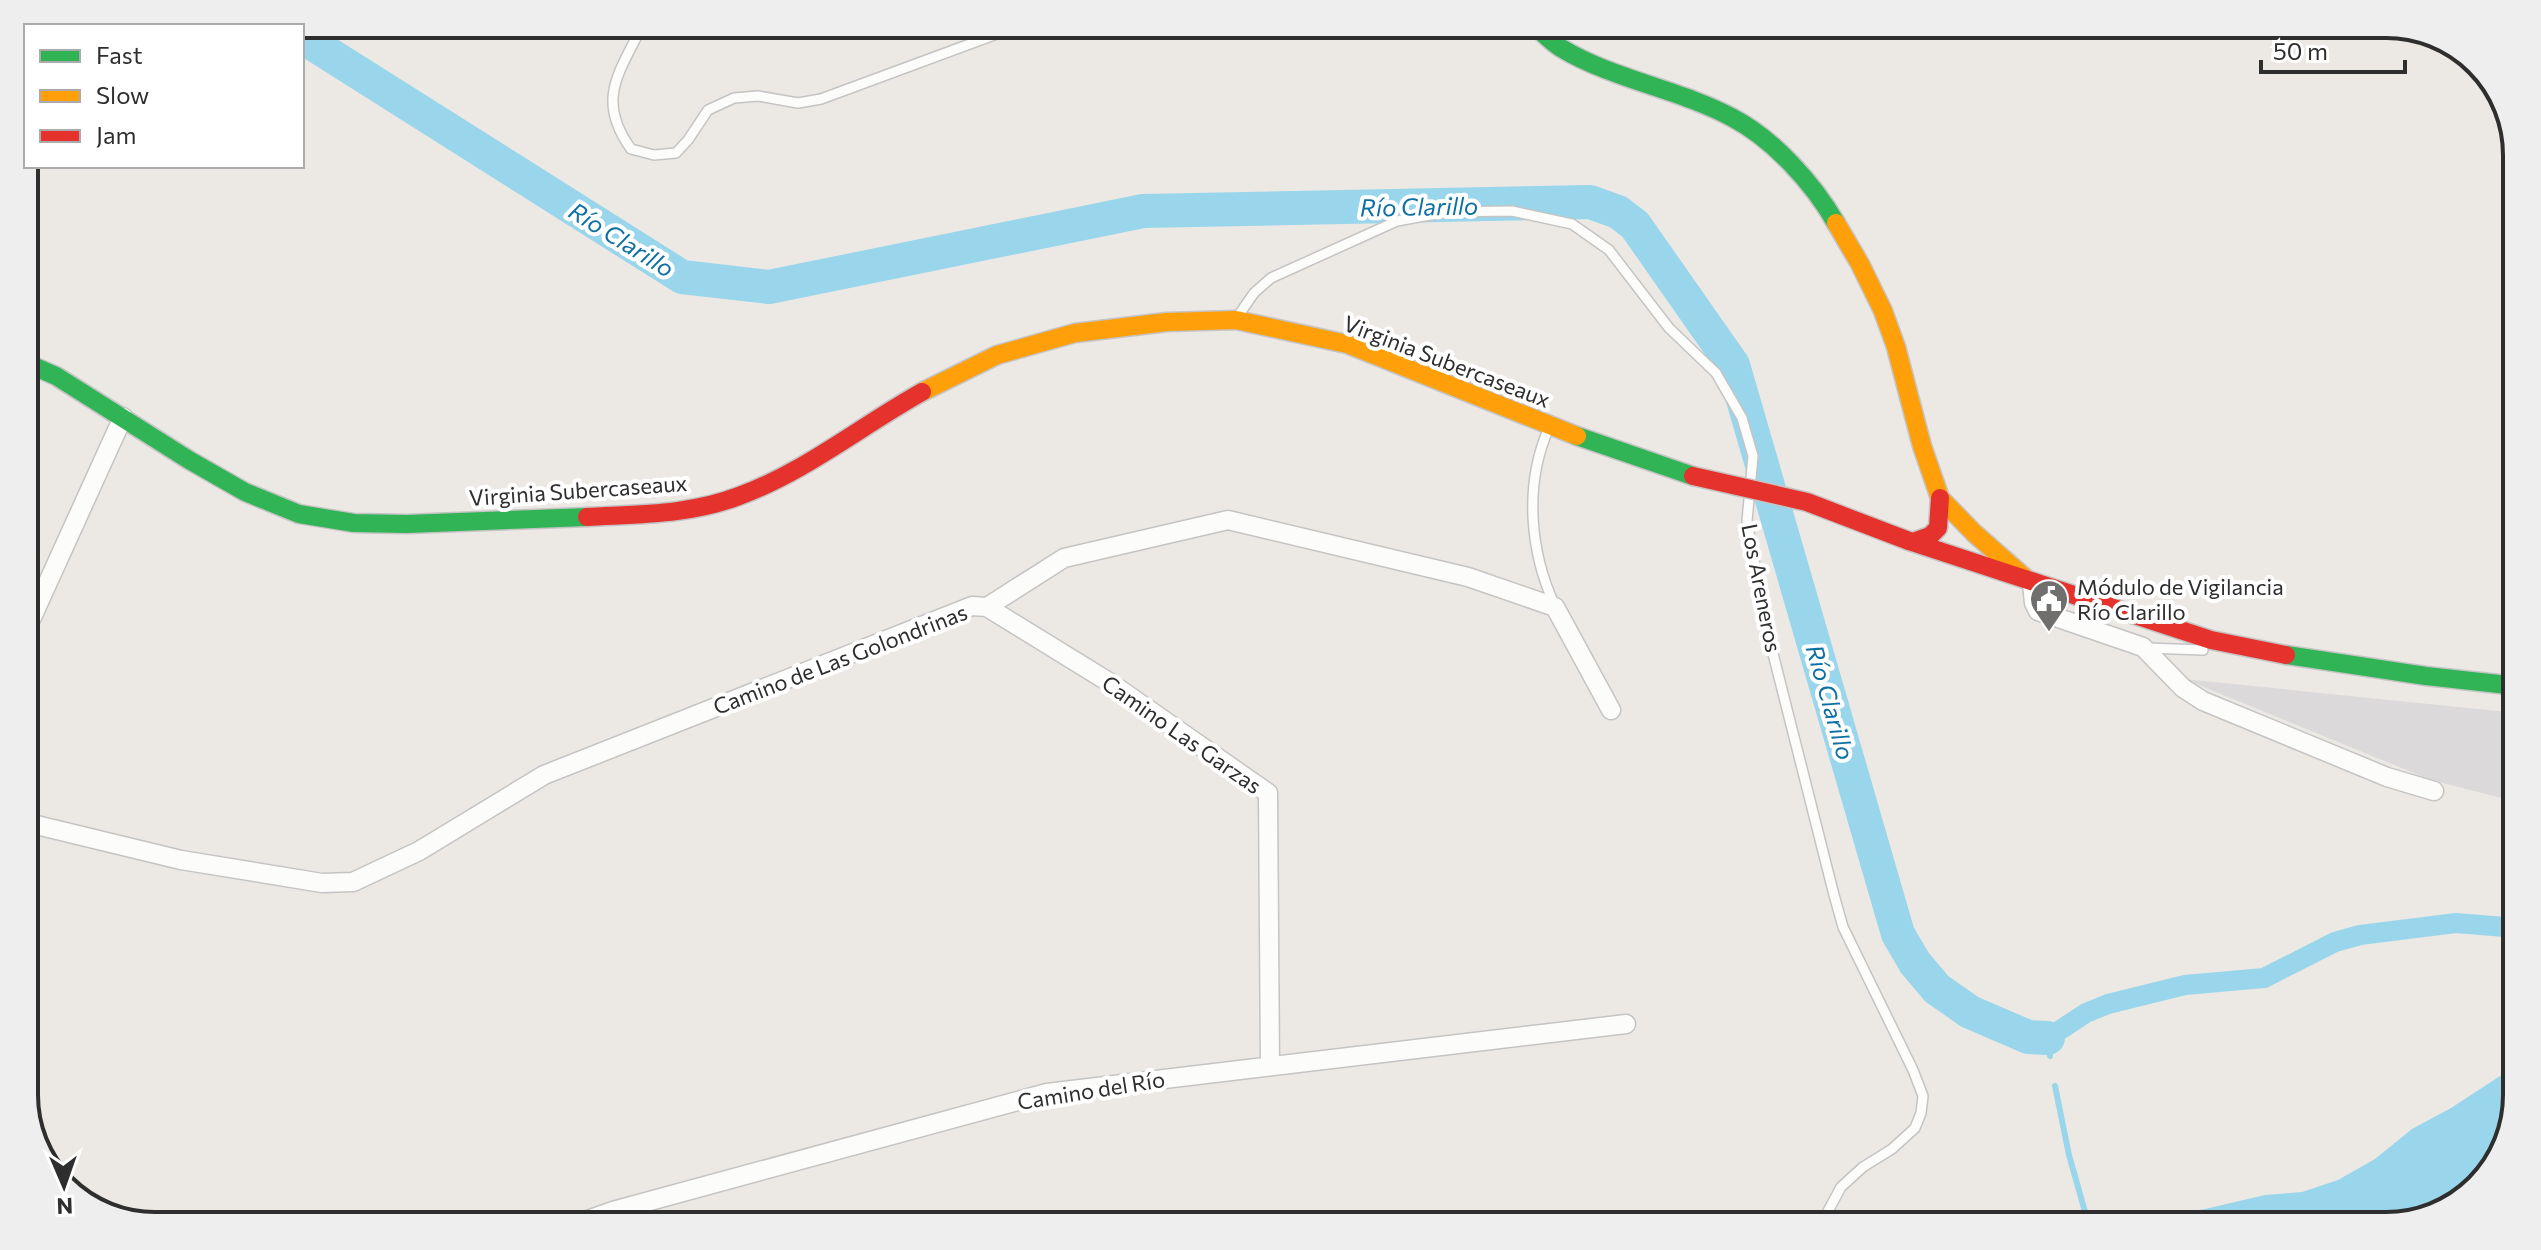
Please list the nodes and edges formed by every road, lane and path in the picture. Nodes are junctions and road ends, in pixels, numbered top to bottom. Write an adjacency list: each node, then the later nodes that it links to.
1 (636, 38): 2 (lane)
2 (986, 38)
3 (1549, 38): 8 (main road)
4 (1236, 320): 6 (main road, Virginia Subercaseaux); 7 (main road, Virginia Subercaseaux); 23 (lane, Los Areneros)
5 (38, 368): 6 (main road, Virginia Subercaseaux)
6 (123, 417): 11 (street)
7 (1549, 427): 9 (main road, Virginia Subercaseaux, bridge); 13 (lane)
8 (1940, 498): 9 (main road); 10 (main road)
9 (1911, 541): 10 (main road, Virginia Subercaseaux)
10 (2032, 583): 14 (street); 15 (main road, Virginia Subercaseaux)
11 (38, 603)
12 (987, 607): 13 (street, Camino de Las Golondrinas); 19 (street, Camino de Las Golondrinas); 21 (street, Camino Las Garzas)
13 (1555, 607): 17 (street)
14 (2143, 647): 15 (lane); 18 (street)
15 (2265, 652): 16 (main road, Virginia Subercaseaux)
16 (2503, 684)
17 (1611, 710)
18 (2434, 791)
19 (38, 825)
20 (1626, 1024): 21 (street, Camino del Río)
21 (1270, 1066): 22 (street, Camino del Río)
22 (610, 1212)
23 (1828, 1212)

